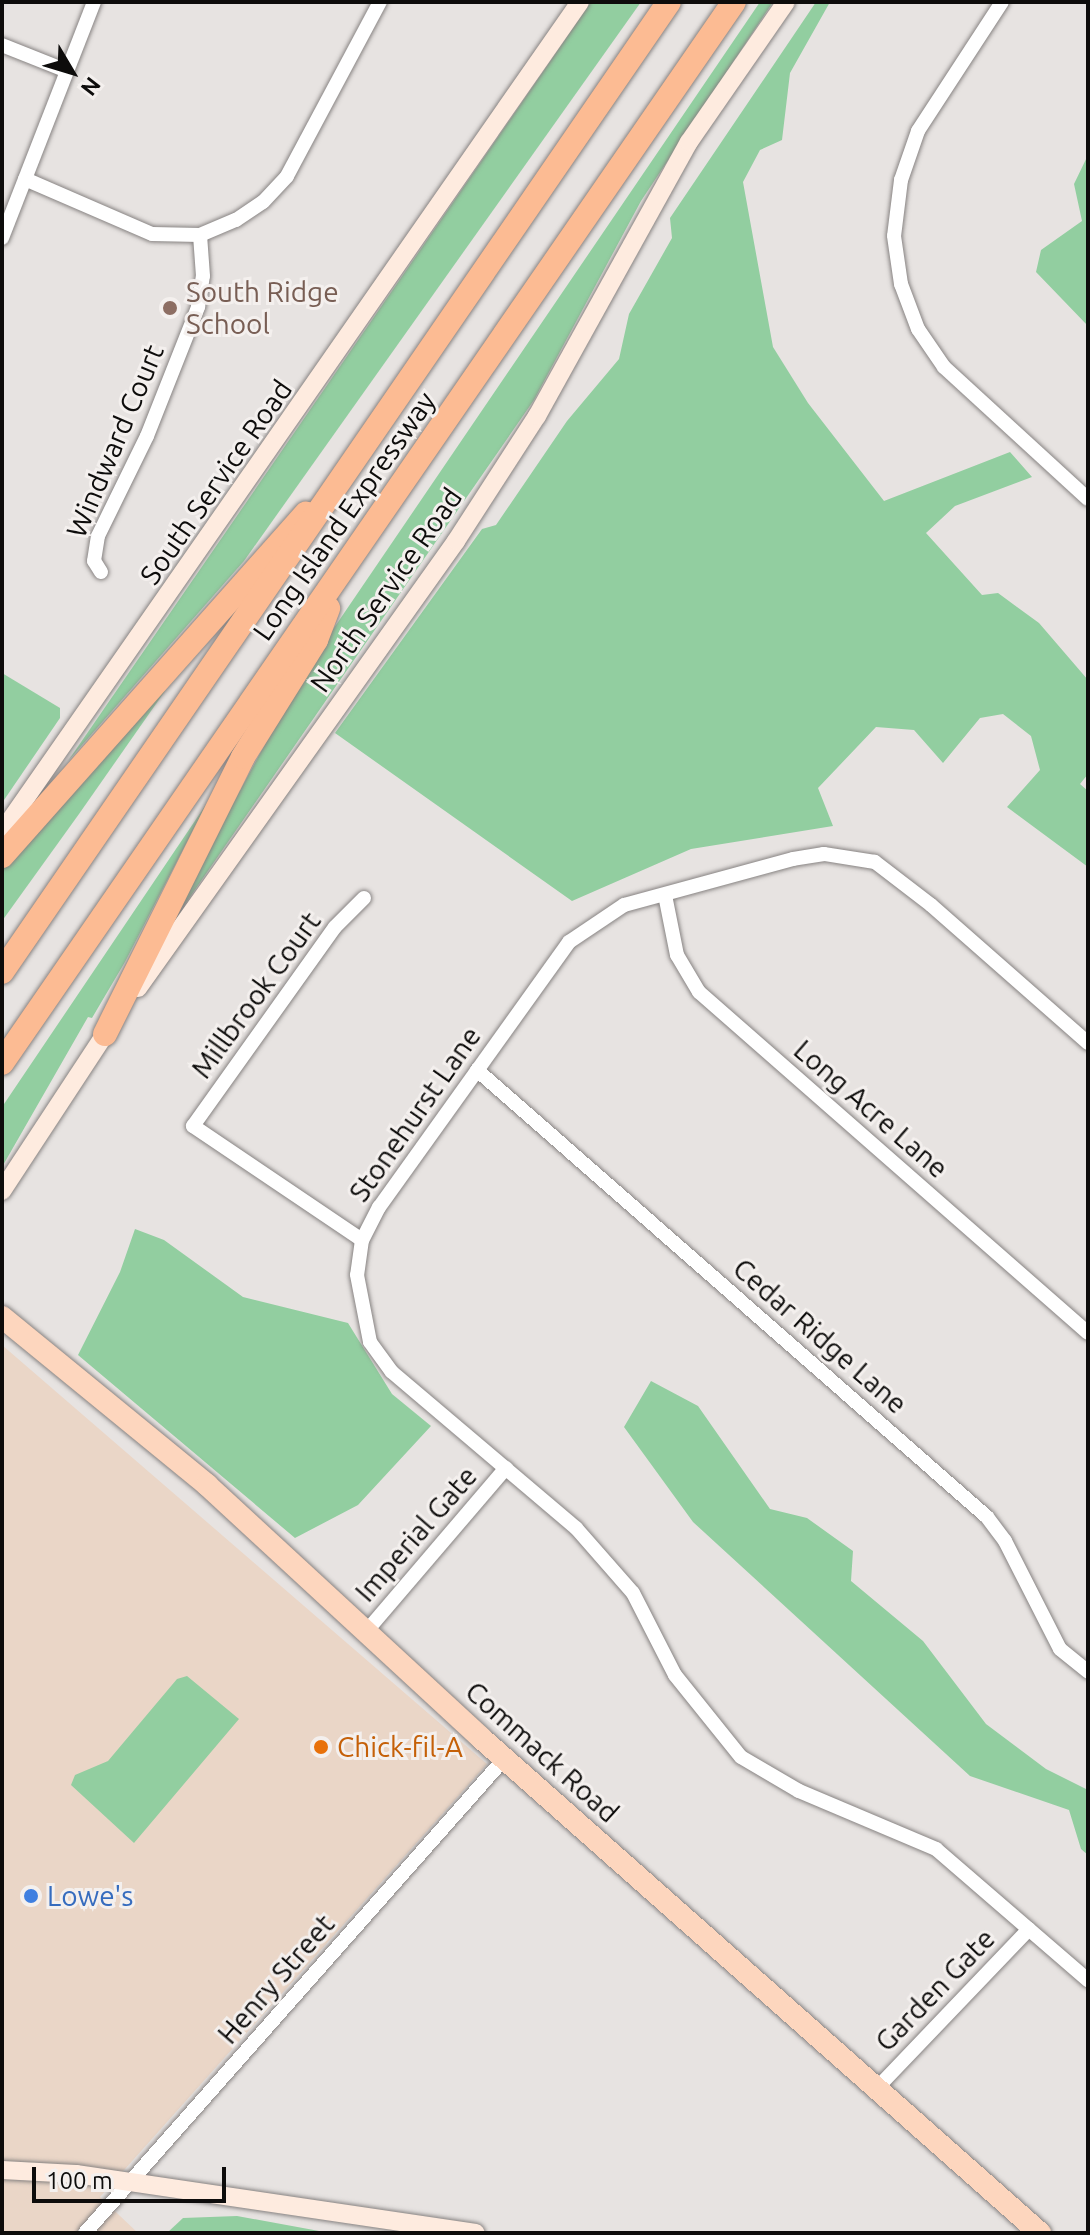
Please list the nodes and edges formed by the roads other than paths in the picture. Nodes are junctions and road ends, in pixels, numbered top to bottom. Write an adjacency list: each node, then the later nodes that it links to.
1 (94, 2): 9 (street)
2 (380, 2): 11 (street)
3 (580, 2): 17 (main road, South Service Road)
4 (669, 2): 13 (highway, Long Island Expressway)
5 (734, 2): 16 (highway, Long Island Expressway)
6 (786, 2): 23 (main road, North Service Road)
7 (1002, 2): 14 (street)
8 (2, 45): 9 (street)
9 (67, 71): 10 (street)
10 (25, 179): 11 (street); 12 (street)
11 (200, 235): 15 (street, Windward Court)
12 (2, 238)
13 (360, 456): 18 (highway); 21 (highway, Long Island Expressway)
14 (1088, 499)
15 (101, 572)
16 (341, 573): 22 (highway, Long Island Expressway); 23 (highway)
17 (2, 832)
18 (2, 856)
19 (665, 895): 24 (street, Stonehurst Lane); 27 (street, Stonehurst Lane); 31 (street, Long Acre Lane)
20 (364, 898): 29 (street, Millbrook Court)
21 (2, 972)
22 (26, 1028): 25 (highway, Long Island Expressway); 26 (highway)
23 (105, 1034): 28 (main road, North Service Road)
24 (1088, 1043)
25 (2, 1063)
26 (2, 1070)
27 (477, 1070): 29 (street, Stonehurst Lane); 34 (street, Cedar Ridge Lane)
28 (2, 1191)
29 (362, 1240): 32 (street, Stonehurst Lane)
30 (2, 1317): 33 (main road, Commack Road)
31 (1088, 1333)
32 (506, 1468): 33 (street, Imperial Gate); 36 (street, Stonehurst Lane)
33 (365, 1633): 35 (main road, Commack Road)
34 (1088, 1672)
35 (504, 1759): 38 (main road, Commack Road); 40 (street, Henry Street)
36 (1029, 1929): 37 (street, Stonehurst Lane); 38 (street, Garden Gate)
37 (1088, 1980)
38 (879, 2086): 43 (main road, Commack Road)
39 (2, 2170): 40 (main road)
40 (131, 2181): 41 (street, Henry Street); 42 (main road)
41 (85, 2233)
42 (476, 2233)
43 (1040, 2233)

